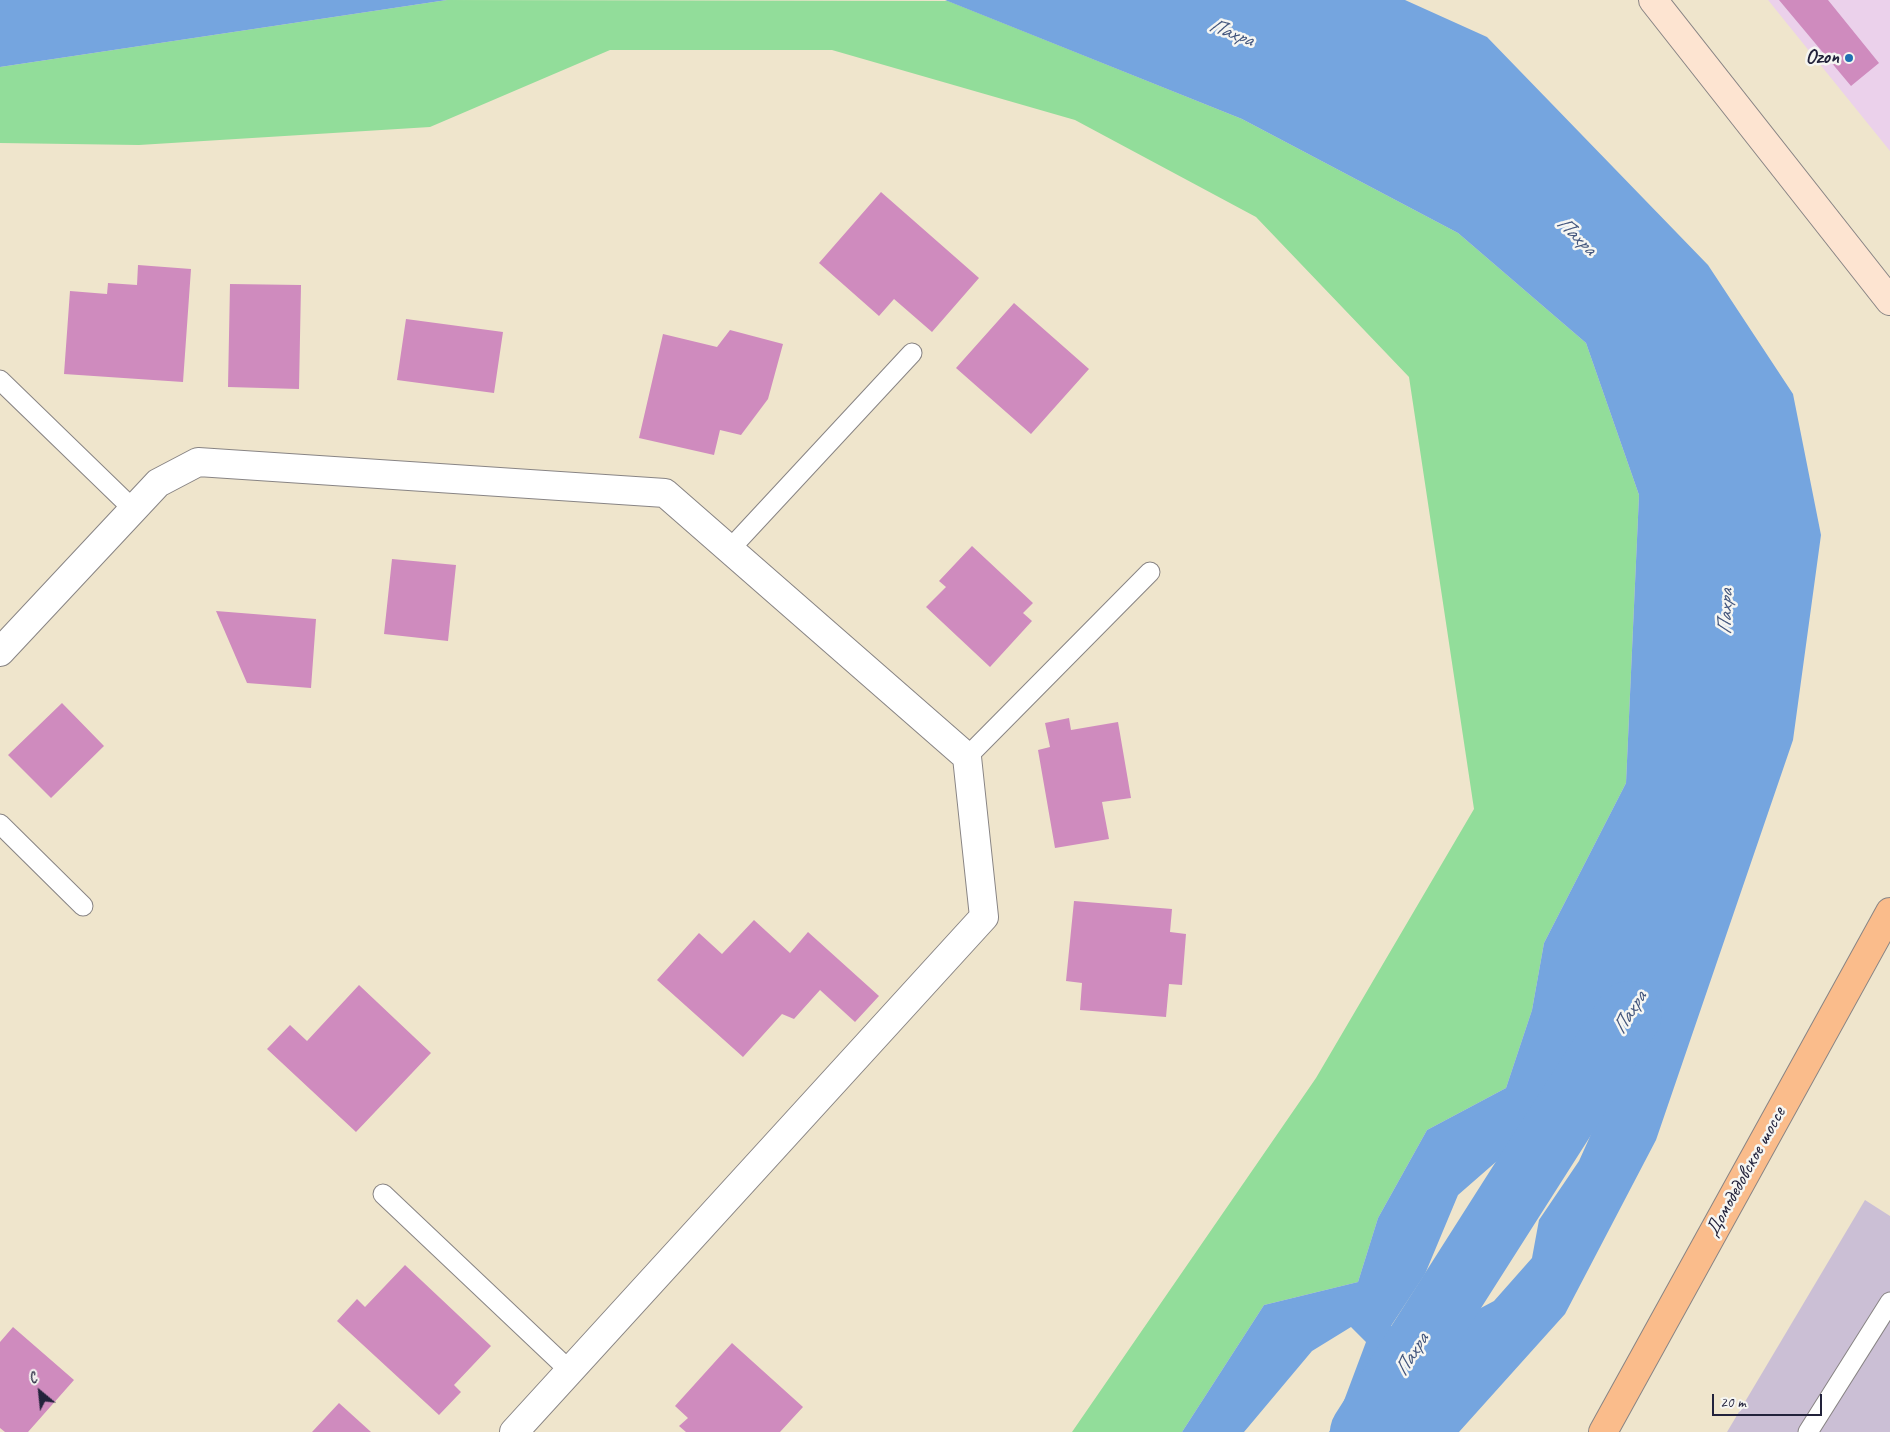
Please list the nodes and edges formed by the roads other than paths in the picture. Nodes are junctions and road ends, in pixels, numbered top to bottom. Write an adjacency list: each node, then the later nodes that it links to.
1 (1653, 0): 2 (main road)
2 (1890, 301)
3 (912, 353): 6 (lane)
4 (0, 380): 5 (lane)
5 (133, 509): 6 (street); 8 (street)
6 (730, 550): 9 (street)
7 (1150, 572): 9 (lane)
8 (0, 652)
9 (967, 757): 15 (street)
10 (0, 824): 11 (lane)
11 (83, 906)
12 (1890, 912): 17 (main road, Домодедовское шоссе)
13 (382, 1194): 15 (lane)
14 (1890, 1302): 18 (lane)
15 (570, 1371): 16 (street)
16 (514, 1432)
17 (1602, 1432)
18 (1808, 1432)

